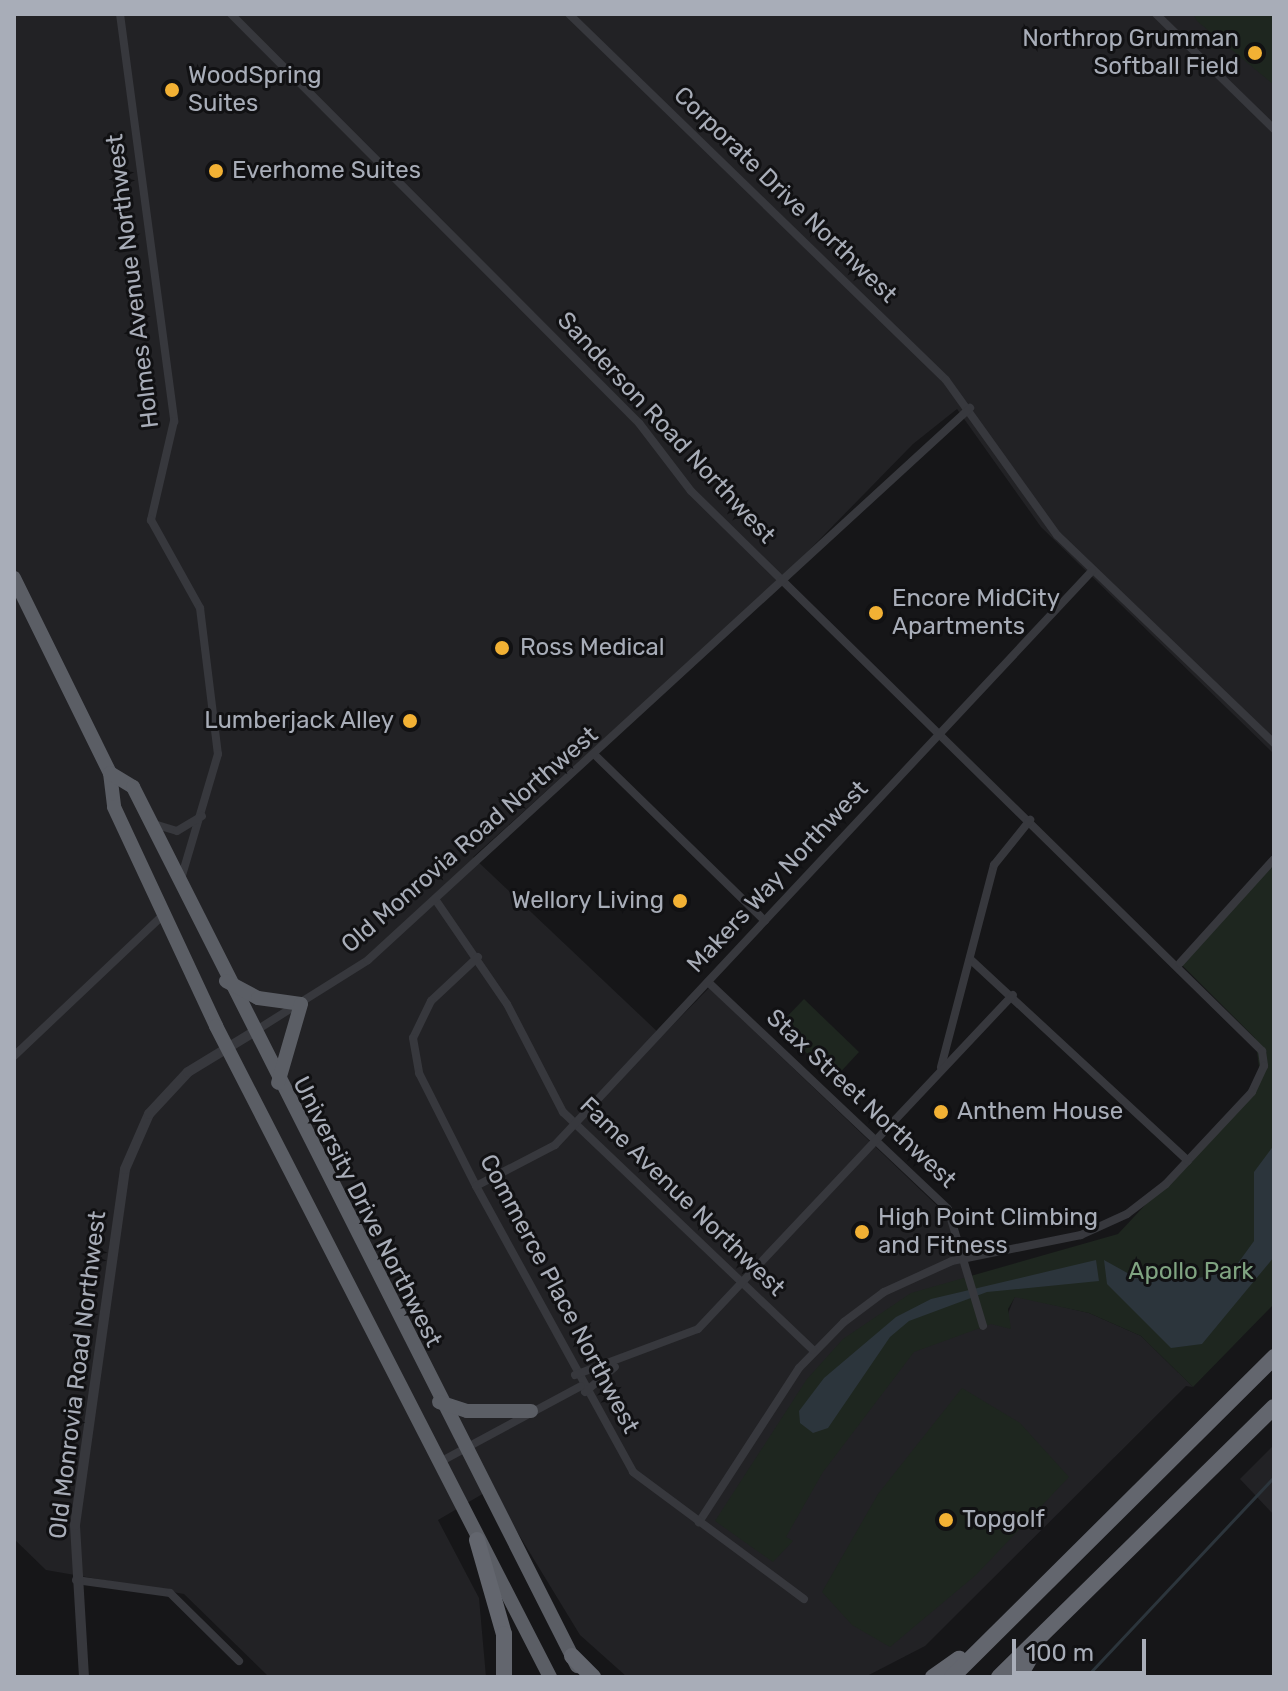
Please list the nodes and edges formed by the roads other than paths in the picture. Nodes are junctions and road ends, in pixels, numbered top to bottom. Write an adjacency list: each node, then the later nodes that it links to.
1 (120, 14): 14 (street, Holmes Avenue Northwest)
2 (231, 14): 9 (street, Sanderson Road Northwest)
3 (569, 14): 6 (street, Corporate Drive Northwest)
4 (1156, 14): 5 (street)
5 (1274, 129)
6 (970, 408): 7 (street, Corporate Drive Northwest); 9 (street, Old Monrovia Road Northwest)
7 (1092, 571): 10 (street, Makers Way Northwest); 11 (street, Corporate Drive Northwest)
8 (14, 578): 13 (highway, University Drive Northwest)
9 (785, 582): 10 (street, Sanderson Road Northwest); 12 (street, Old Monrovia Road Northwest)
10 (940, 734): 15 (street, Sanderson Road Northwest); 21 (street, Makers Way Northwest)
11 (1274, 743)
12 (596, 756): 19 (street, Old Monrovia Road Northwest); 21 (street)
13 (110, 773): 16 (highway, University Drive Northwest); 20 (highway, University Drive Northwest)
14 (205, 813): 16 (street); 18 (street, Holmes Avenue Northwest)
15 (1030, 820): 23 (street); 24 (street, Sanderson Road Northwest)
16 (149, 821): 18 (highway, University Drive Northwest)
17 (1274, 859): 24 (street)
18 (179, 883): 25 (highway, University Drive Northwest)
19 (435, 899): 22 (street, Fame Avenue Northwest); 28 (street, Old Monrovia Road Northwest)
20 (163, 915): 30 (highway, University Drive Northwest); 31 (street)
21 (765, 921): 26 (street, Makers Way Northwest)
22 (478, 957): 34 (street, Fame Avenue Northwest); 37 (street, Commerce Place Northwest)
23 (970, 959): 27 (street); 32 (street)
24 (1180, 963): 36 (street, Sanderson Road Northwest)
25 (225, 980): 28 (highway); 29 (highway, University Drive Northwest)
26 (708, 982): 34 (street, Makers Way Northwest); 35 (street, Stax Street Northwest)
27 (1013, 995): 32 (street); 36 (street)
28 (301, 1004): 29 (street, Old Monrovia Road Northwest); 33 (highway)
29 (252, 1033): 30 (street, Old Monrovia Road Northwest); 33 (highway, University Drive Northwest)
30 (227, 1047): 50 (highway, University Drive Northwest); 53 (street, Old Monrovia Road Northwest)
31 (14, 1056)
32 (940, 1070): 35 (street)
33 (277, 1084): 46 (highway, University Drive Northwest)
34 (574, 1124): 37 (street, Makers Way Northwest); 39 (street, Fame Avenue Northwest)
35 (874, 1139): 38 (street, Stax Street Northwest); 39 (street)
36 (1188, 1161): 38 (street, Sanderson Road Northwest)
37 (476, 1186): 44 (street, Commerce Place Northwest)
38 (965, 1257): 40 (street, Stax Street Northwest); 41 (street, Sanderson Road Northwest)
39 (741, 1282): 41 (street, Fame Avenue Northwest); 43 (street)
40 (983, 1326)
41 (813, 1350): 51 (street, Sanderson Road Northwest)
42 (1274, 1357): 56 (highway)
43 (618, 1364): 44 (street); 45 (street)
44 (575, 1375): 45 (street, Commerce Place Northwest)
45 (583, 1389): 48 (street); 51 (street, Commerce Place Northwest)
46 (439, 1402): 48 (highway); 49 (highway, University Drive Northwest)
47 (1274, 1407): 55 (highway)
48 (531, 1411): 49 (street)
49 (462, 1447): 50 (street); 50 (street); 57 (highway, University Drive Northwest)
50 (434, 1458): 52 (highway, University Drive Northwest)
51 (699, 1522): 54 (street, Commerce Place Northwest)
52 (477, 1540): 60 (highway); 61 (highway, University Drive Northwest)
53 (76, 1580): 58 (street); 59 (street, Old Monrovia Road Northwest)
54 (804, 1599)
55 (1045, 1631): 66 (highway); 67 (highway)
56 (997, 1633): 64 (highway); 65 (highway)
57 (572, 1656): 62 (highway, University Drive Northwest); 63 (highway)
58 (239, 1661)
59 (84, 1677)
60 (504, 1677)
61 (550, 1677)
62 (583, 1677)
63 (593, 1677)
64 (933, 1677)
65 (952, 1677)
66 (999, 1677)
67 (1019, 1677)

